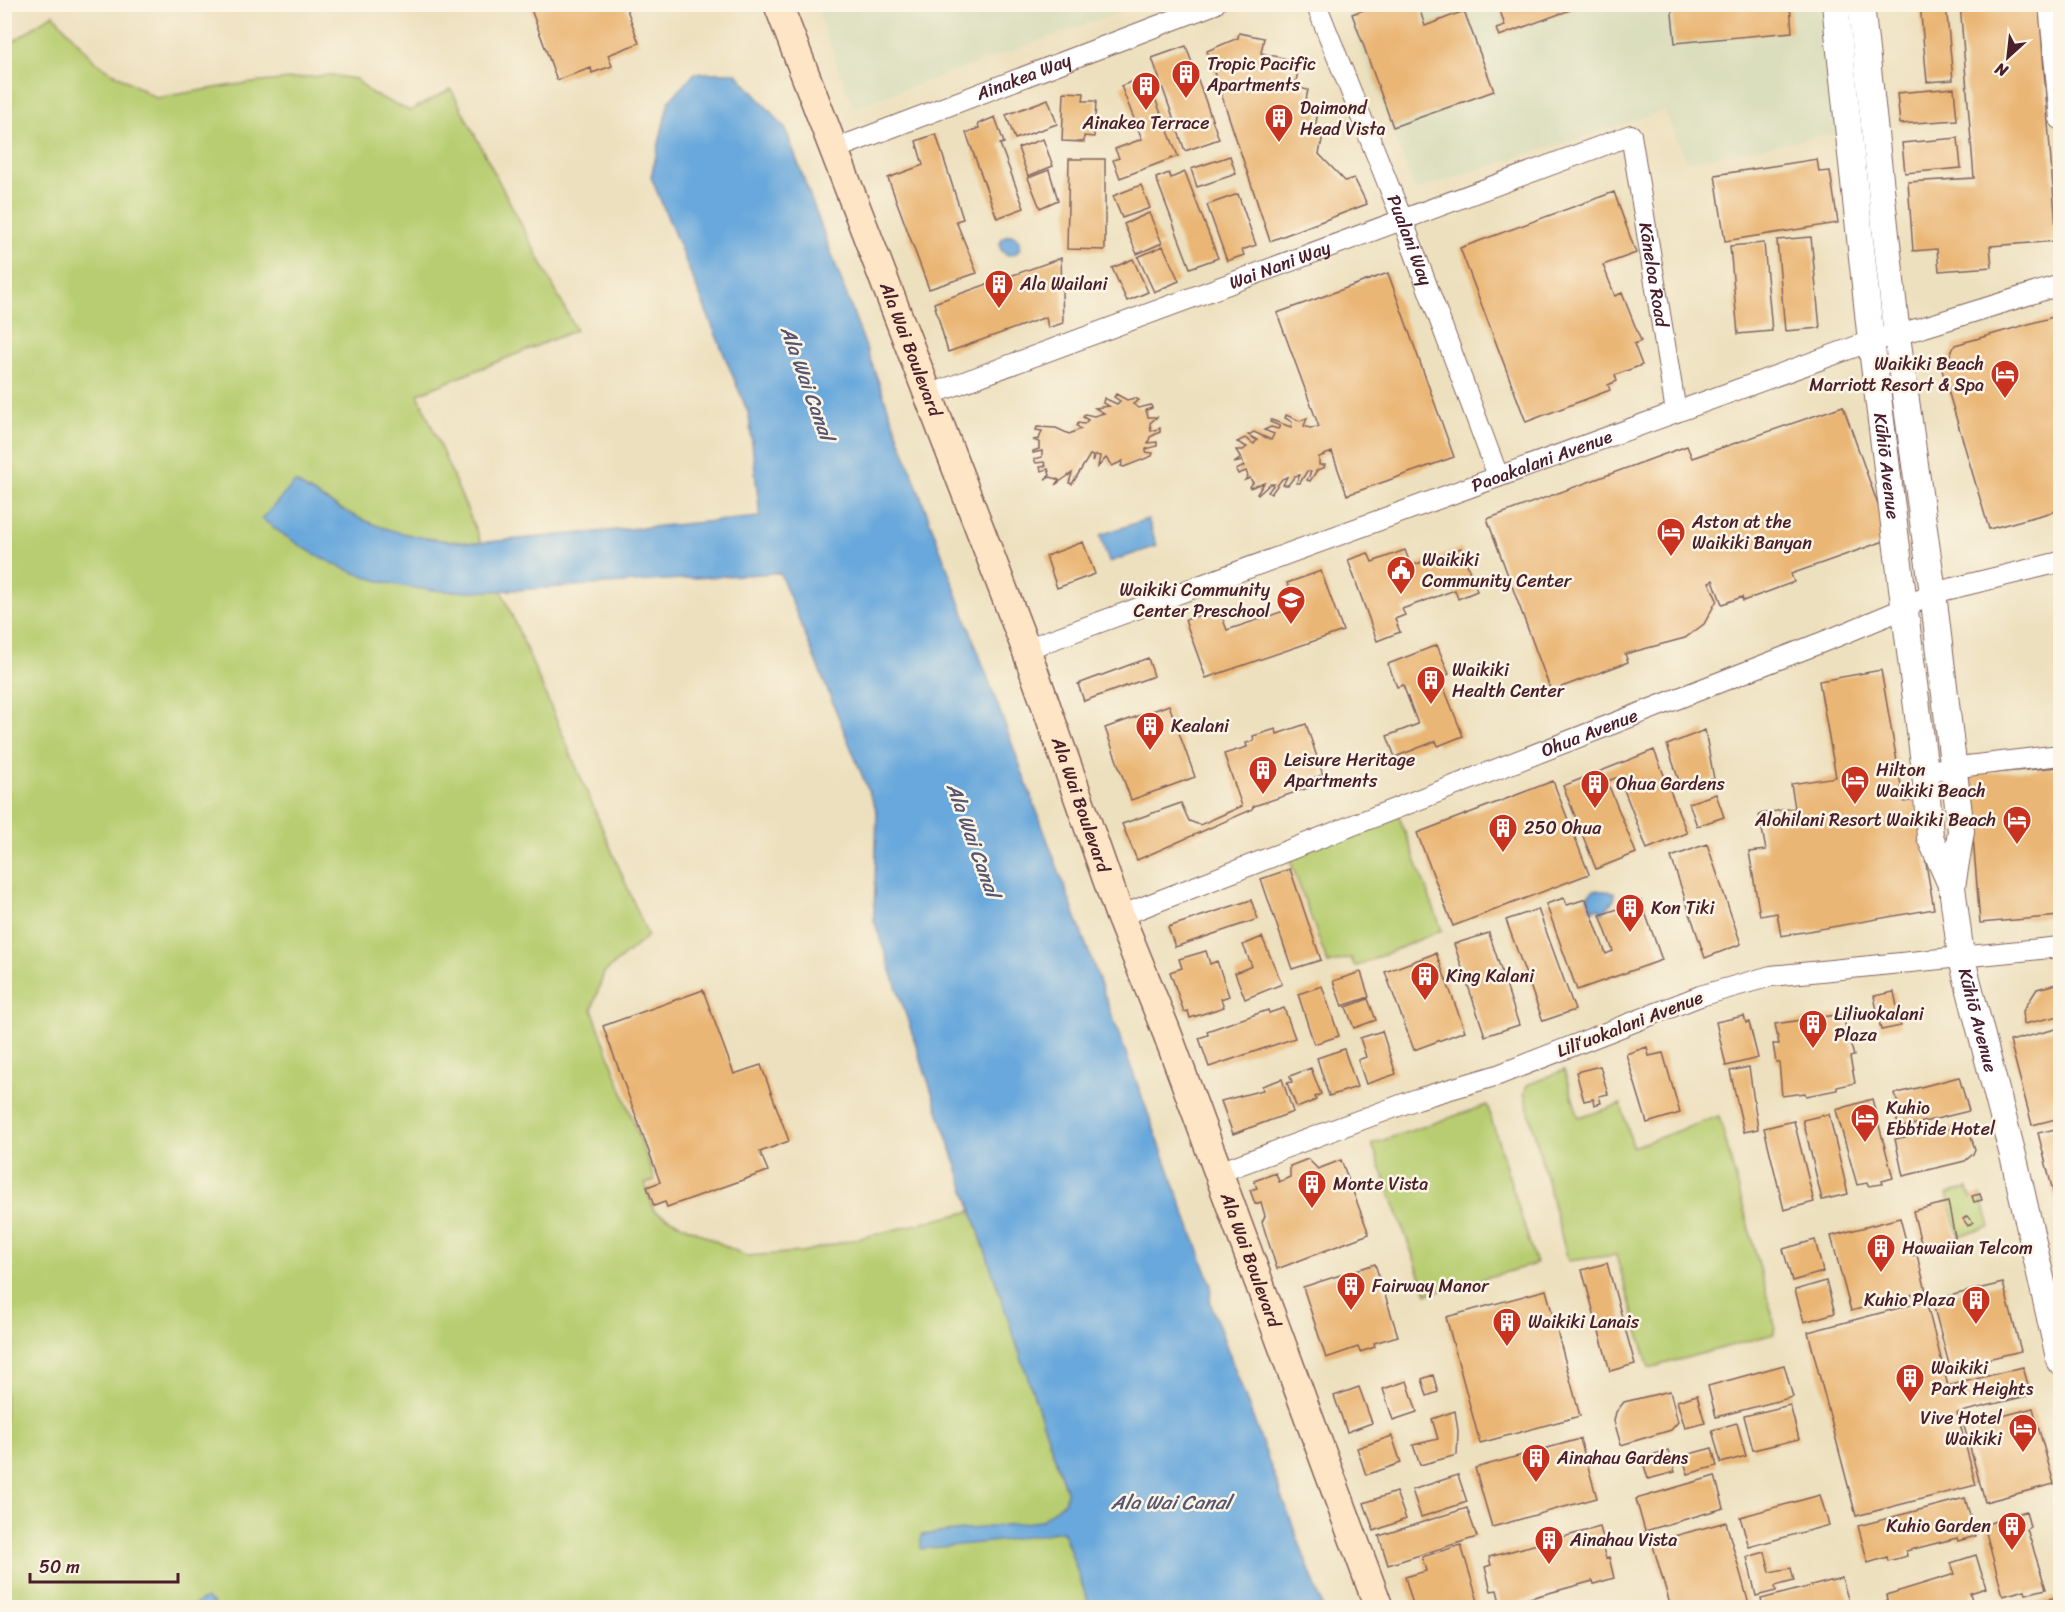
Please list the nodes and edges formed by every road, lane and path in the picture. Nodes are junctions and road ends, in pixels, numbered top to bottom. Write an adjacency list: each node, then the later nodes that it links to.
1 (778, 4): 9 (main road, Ala Wai Boulevard)
2 (1215, 4): 9 (street, Ainakea Way)
3 (1316, 4): 12 (street, Pualani Way)
4 (1835, 4): 11 (street, Kūhiō Avenue)
5 (1861, 4): 10 (street, Kūhiō Avenue)
6 (2049, 4): 7 (street)
7 (2061, 119)
8 (1631, 135): 12 (street, Wai Nani Way); 17 (street, Kāneloa Road)
9 (835, 149): 16 (main road, Ala Wai Boulevard)
10 (1882, 199): 11 (street); 14 (street, Kūhiō Avenue)
11 (1856, 203): 15 (street, Kūhiō Avenue)
12 (1402, 219): 16 (street, Wai Nani Way); 18 (street, Pualani Way)
13 (2061, 285): 14 (street, Paoakalani Avenue)
14 (1897, 336): 15 (street, Paoakalani Avenue); 20 (street, Kūhiō Avenue)
15 (1871, 341): 17 (street, Paoakalani Avenue); 21 (street, Kūhiō Avenue)
16 (929, 395): 22 (main road, Ala Wai Boulevard)
17 (1676, 412): 18 (street, Paoakalani Avenue)
18 (1498, 476): 22 (street, Paoakalani Avenue)
19 (2061, 561): 20 (street, Ohua Avenue)
20 (1932, 593): 21 (street, Ohua Avenue); 24 (street, Kūhiō Avenue)
21 (1903, 609): 25 (street, Kūhiō Avenue); 27 (street, Ohua Avenue)
22 (1026, 649): 27 (main road, Ala Wai Boulevard)
23 (2061, 754): 24 (street)
24 (1953, 768): 25 (street); 26 (street, Kūhiō Avenue)
25 (1925, 771): 26 (street, Kūhiō Avenue)
26 (1952, 886): 29 (street, Kūhiō Avenue)
27 (1120, 916): 30 (main road, Ala Wai Boulevard)
28 (2061, 947): 29 (street, Liliʻuokalani Avenue)
29 (1961, 956): 30 (street, Liliʻuokalani Avenue); 31 (street, Kūhiō Avenue)
30 (1217, 1173): 32 (main road, Ala Wai Boulevard)
31 (2061, 1362)
32 (1379, 1608)

